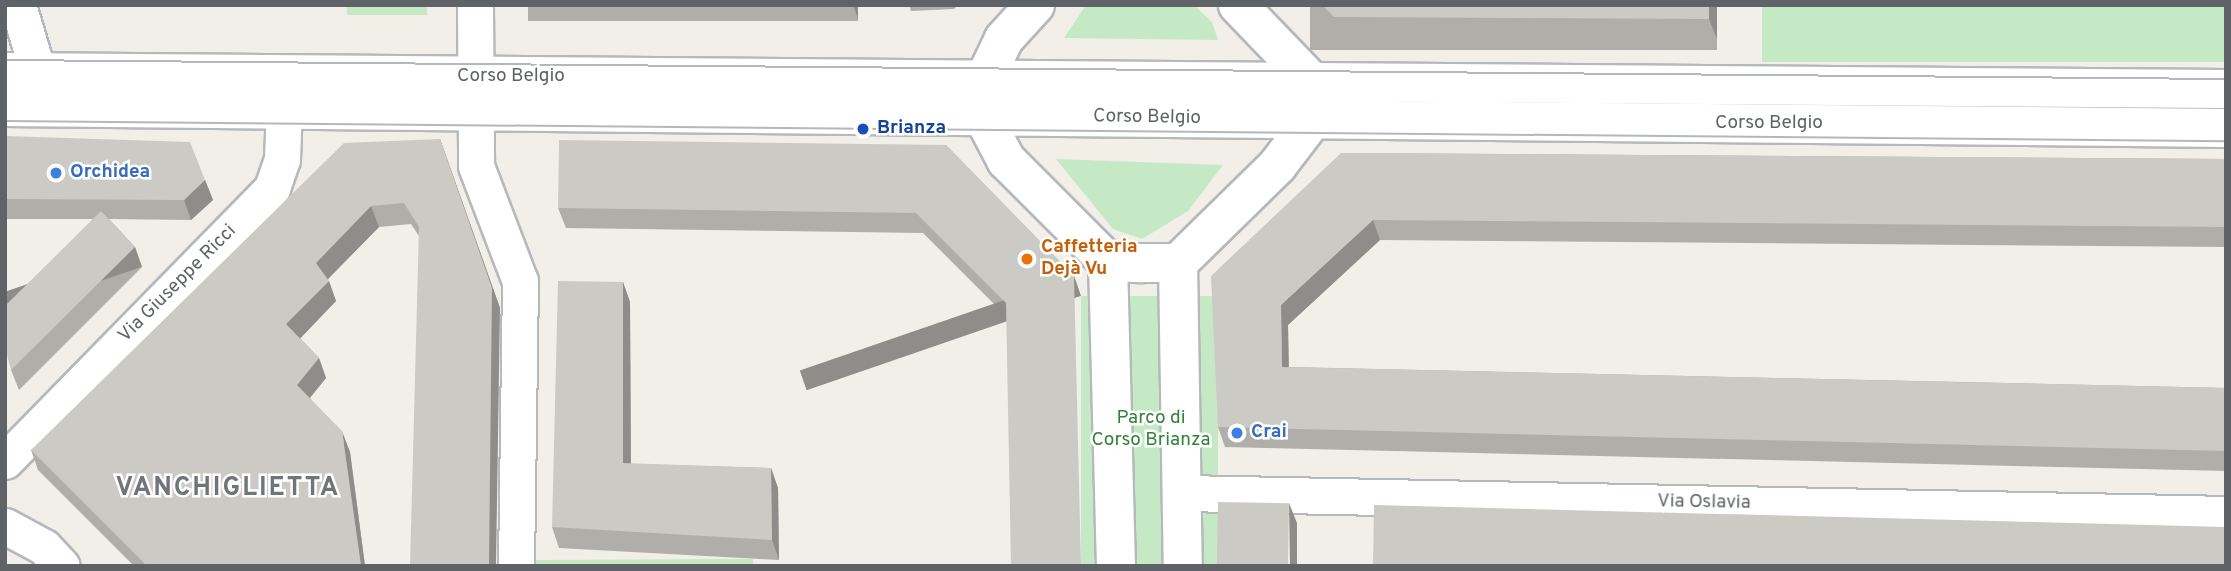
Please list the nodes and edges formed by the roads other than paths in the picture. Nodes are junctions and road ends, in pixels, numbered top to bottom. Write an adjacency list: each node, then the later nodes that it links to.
1 (18, 5): 6 (street)
2 (475, 5): 9 (street)
3 (1035, 5): 10 (main road)
4 (1238, 5): 5 (main road)
5 (1312, 82): 7 (main road, Corso Belgio); 10 (main road, Corso Belgio); 12 (main road)
6 (30, 84): 8 (main road, Corso Belgio); 11 (main road, Corso Belgio)
7 (2226, 89)
8 (285, 93): 9 (main road, Corso Belgio); 16 (street, Via Giuseppe Ricci)
9 (474, 94): 10 (main road, Corso Belgio); 21 (street, Corso Belgio)
10 (983, 99): 12 (main road, Corso Belgio); 14 (main road)
11 (5, 107)
12 (1312, 120): 13 (main road, Corso Belgio); 15 (main road)
13 (2226, 128)
14 (1108, 262): 15 (main road); 22 (main road)
15 (1178, 263): 17 (main road)
16 (5, 461)
17 (1183, 493): 18 (street, Via Oslavia); 23 (main road)
18 (2226, 514)
19 (5, 526): 20 (street)
20 (62, 566)
21 (516, 566)
22 (1116, 566)
23 (1183, 566)

